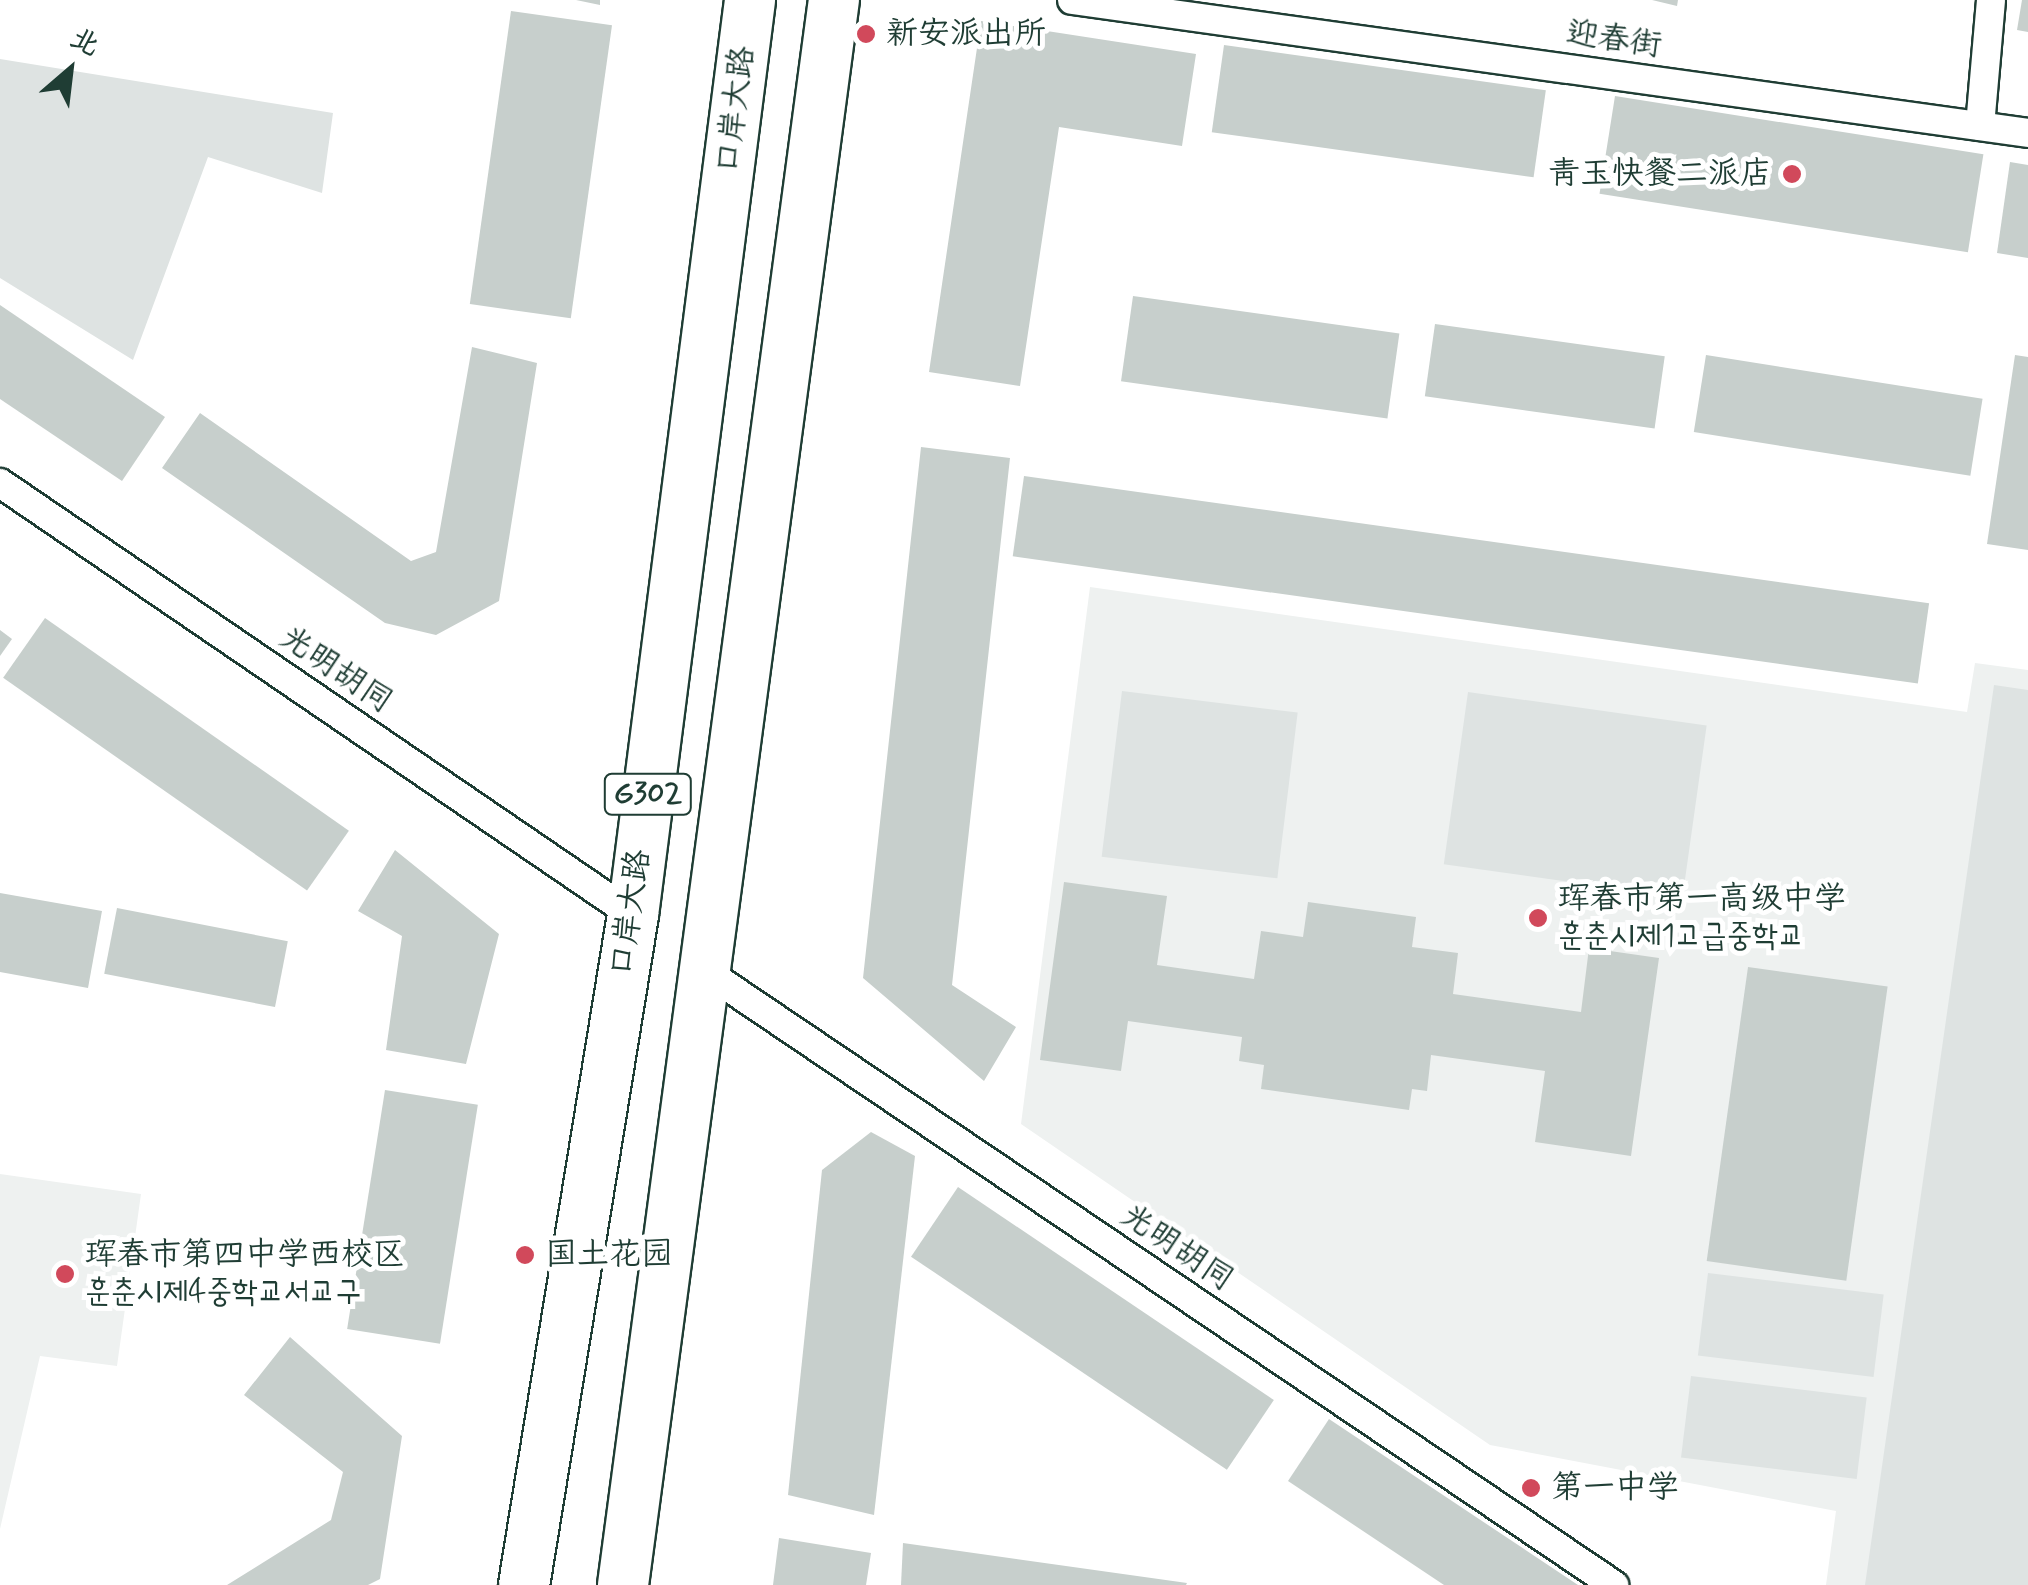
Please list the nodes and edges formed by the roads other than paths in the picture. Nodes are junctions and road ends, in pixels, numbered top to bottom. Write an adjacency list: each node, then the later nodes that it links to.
1 (750, 0): 8 (highway, 口岸大路 / G302)
2 (834, 0): 9 (highway, G302)
3 (1072, 0): 5 (street, 迎春街)
4 (1991, 0): 5 (street)
5 (1980, 126): 6 (street, 迎春街)
6 (2028, 132)
7 (0, 483): 8 (street, 光明胡同)
8 (632, 914): 10 (highway, 口岸大路 / G302)
9 (702, 969): 11 (highway, G302); 12 (street, 光明胡同)
10 (524, 1585)
11 (623, 1585)
12 (1614, 1585)

